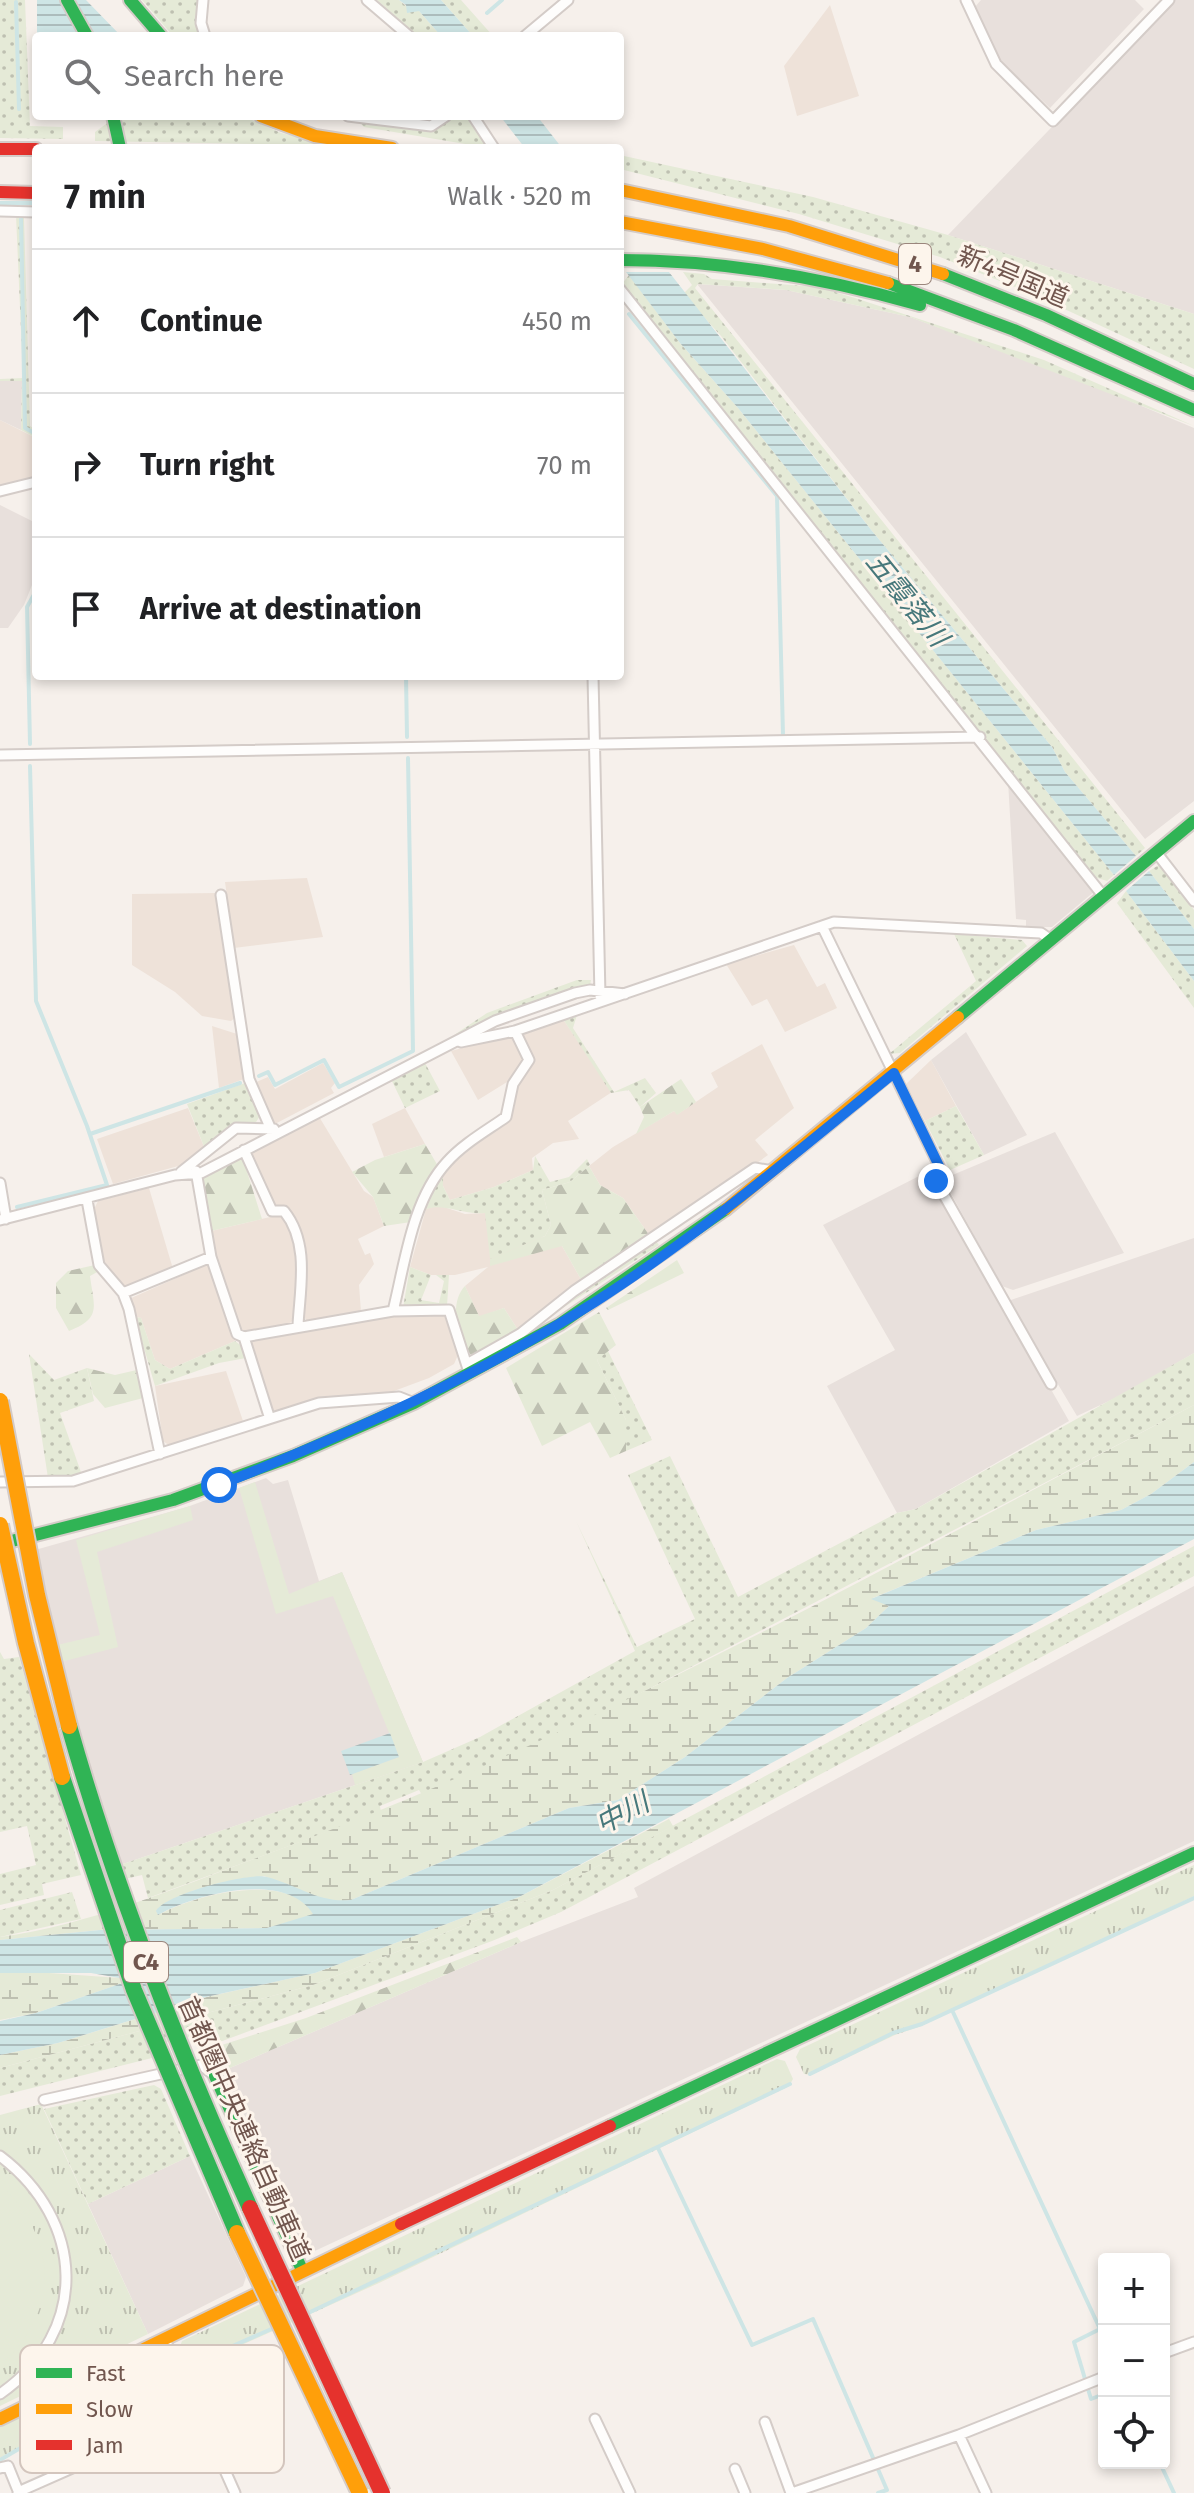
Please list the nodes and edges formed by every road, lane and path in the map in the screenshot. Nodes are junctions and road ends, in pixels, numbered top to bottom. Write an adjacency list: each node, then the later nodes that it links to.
1 (67, 0): 9 (main road)
2 (80, 0): 10 (main road)
3 (130, 0): 11 (main road)
4 (203, 0): 12 (street)
5 (367, 0): 13 (street)
6 (568, 0): 14 (street)
7 (966, 0): 8 (street)
8 (1169, 0)
9 (85, 32)
10 (97, 32)
11 (158, 32)
12 (204, 32)
13 (404, 32)
14 (530, 32)
15 (114, 120): 21 (main road)
16 (126, 120): 22 (main road)
17 (272, 120): 23 (main road)
18 (381, 120): 19 (street)
19 (440, 120)
20 (476, 120): 24 (street)
21 (119, 144)
22 (131, 144)
23 (366, 144)
24 (491, 144)
25 (0, 149): 26 (main road)
26 (32, 149)
27 (0, 184): 28 (main road)
28 (32, 184)
29 (624, 191): 38 (main road, 新4号国道 / 4)
30 (0, 192): 31 (main road)
31 (32, 193)
32 (0, 211): 33 (street)
33 (32, 212)
34 (624, 223): 37 (main road, 新4号国道 / 4)
35 (624, 260): 37 (main road)
36 (624, 294): 43 (street)
37 (1025, 335): 39 (main road, 新4号国道 / 4)
38 (1194, 384)
39 (1194, 410)
40 (32, 483): 41 (street)
41 (0, 491)
42 (593, 680): 44 (street)
43 (980, 737): 44 (street); 48 (street)
44 (594, 744): 45 (street); 53 (street)
45 (0, 755)
46 (1194, 821): 47 (main road)
47 (1152, 856): 48 (main road); 50 (street)
48 (1109, 892): 52 (main road)
49 (221, 895): 59 (street)
50 (1194, 901)
51 (822, 926): 52 (street); 54 (street); 58 (street)
52 (1051, 940): 58 (main road)
53 (599, 991): 54 (street); 55 (street); 57 (street)
54 (625, 994): 55 (street)
55 (601, 1003): 56 (street)
56 (515, 1031): 57 (street); 67 (street)
57 (453, 1044): 59 (street)
58 (894, 1073): 70 (main road); 71 (street)
59 (271, 1132): 60 (street); 61 (street)
60 (244, 1150): 61 (street); 68 (street)
61 (196, 1169): 63 (street); 65 (street)
62 (0, 1183): 64 (street)
63 (87, 1200): 64 (street); 66 (street)
64 (3, 1220)
65 (211, 1257): 66 (street); 69 (street)
66 (123, 1293): 75 (street)
67 (393, 1311): 68 (street); 70 (street)
68 (298, 1325): 69 (street)
69 (244, 1337): 74 (street)
70 (468, 1369): 73 (main road)
71 (1051, 1384)
72 (0, 1401): 105 (main road, 首都圏中央連絡自動車道 / C4, bridge)
73 (414, 1403): 74 (street); 78 (main road)
74 (269, 1416): 75 (street)
75 (160, 1454): 76 (street)
76 (0, 1482)
77 (0, 1525): 104 (main road, 首都圏中央連絡自動車道 / C4, bridge)
78 (0, 1544)
79 (1194, 1853): 83 (main road)
80 (215, 2076): 81 (street); 83 (main road)
81 (44, 2100)
82 (0, 2156): 86 (street)
83 (302, 2270): 84 (main road)
84 (164, 2338): 87 (main road); 88 (street)
85 (1194, 2342): 89 (street)
86 (47, 2345)
87 (150, 2345)
88 (167, 2345)
89 (1170, 2351)
90 (20, 2374): 92 (street)
91 (1098, 2379): 97 (street)
92 (0, 2394)
93 (20, 2409): 94 (main road)
94 (0, 2419)
95 (595, 2419): 106 (street)
96 (765, 2422): 108 (street)
97 (959, 2435): 108 (street); 109 (street)
98 (0, 2468): 102 (street)
99 (735, 2469): 107 (street)
100 (61, 2473): 102 (street)
101 (226, 2473): 103 (street)
102 (18, 2492)
103 (235, 2493)
104 (360, 2493)
105 (382, 2493)
106 (630, 2493)
107 (745, 2493)
108 (792, 2493)
109 (986, 2493)

